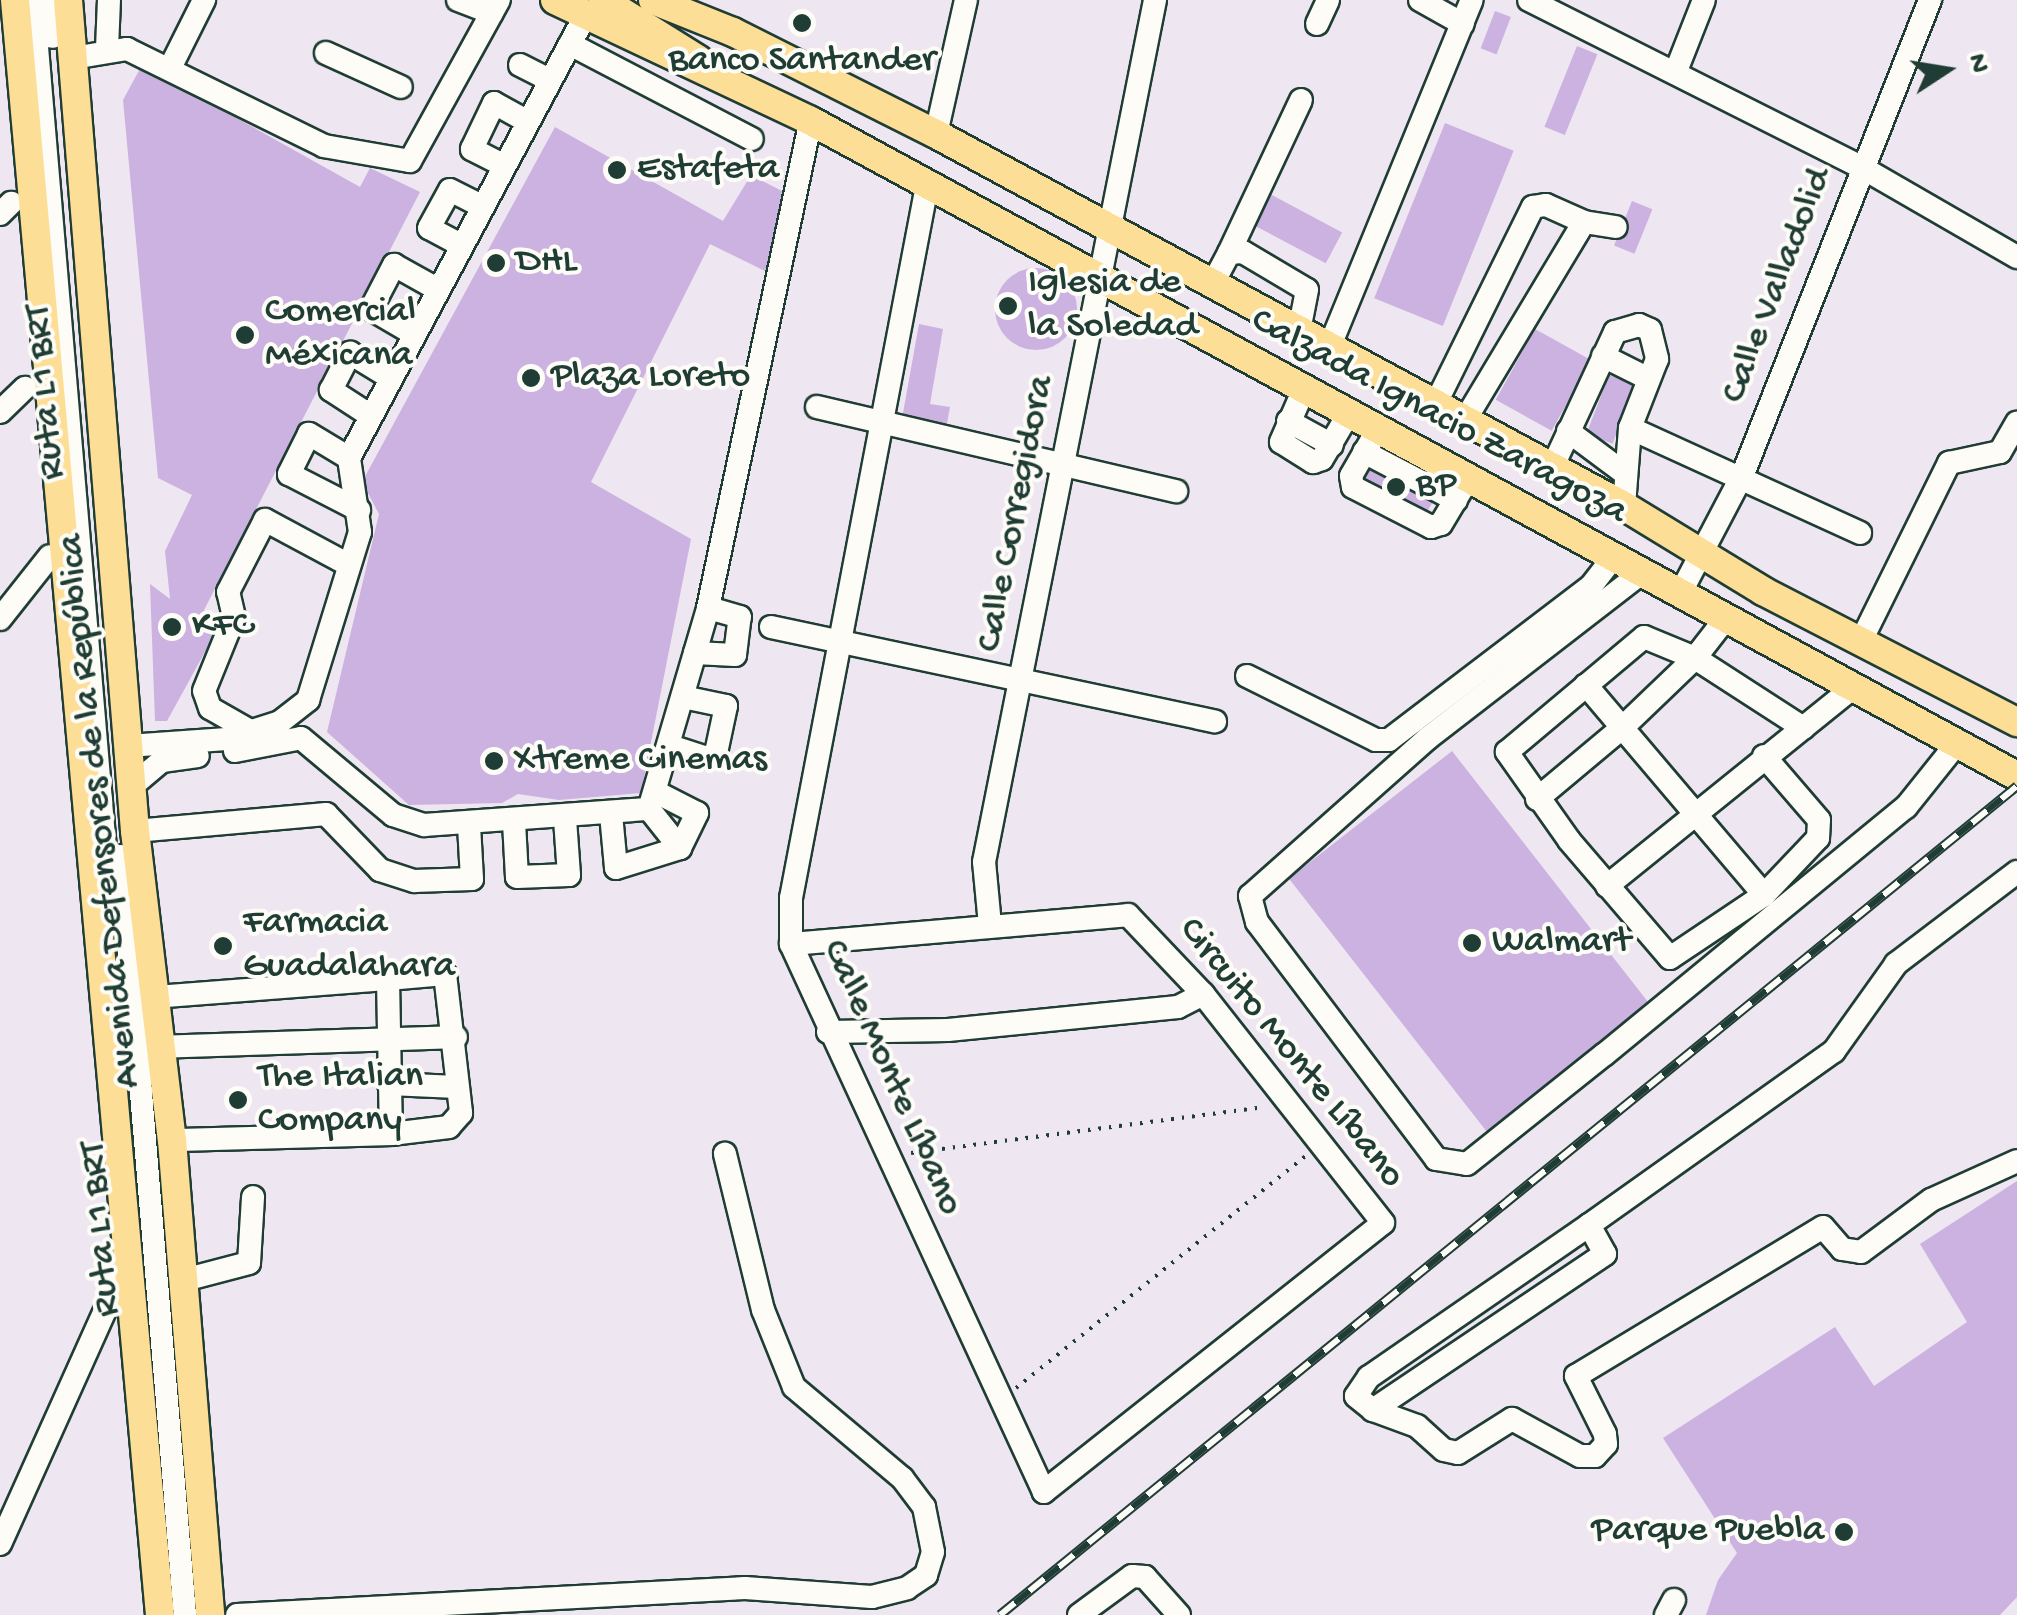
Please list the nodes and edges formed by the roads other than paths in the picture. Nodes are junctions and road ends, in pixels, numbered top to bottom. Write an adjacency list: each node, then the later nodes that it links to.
1 (49, 0): 145 (street, Ruta L1 BRT)
2 (68, 0): 25 (main road, Avenida Defensores de la República)
3 (108, 0): 23 (street)
4 (204, 0): 27 (street)
5 (555, 0): 17 (main road, Calzada Ignacio Zaragoza)
6 (653, 0): 21 (main road, Calzada Ignacio Zaragoza)
7 (694, 0): 21 (main road, Calzada Ignacio Zaragoza)
8 (966, 0): 34 (street)
9 (1155, 0): 42 (street, Calle Corregidora)
10 (1328, 0): 19 (street)
11 (1420, 0): 20 (street)
12 (1472, 0): 20 (street)
13 (1530, 0): 28 (street)
14 (1704, 0): 28 (street)
15 (1930, 0): 37 (street, Calle Valladolid)
16 (480, 4): 27 (street)
17 (594, 8): 22 (street); 33 (main road, Calzada Ignacio Zaragoza)
18 (16, 13): 139 (main road, Avenida Defensores de la República); 144 (street, Ruta L1 BRT)
19 (1317, 24)
20 (1463, 24): 51 (street)
21 (733, 32): 34 (main road, Calzada Ignacio Zaragoza)
22 (570, 44): 29 (street); 35 (street)
23 (107, 50): 25 (street); 27 (street)
24 (326, 52): 30 (street)
25 (73, 58): 104 (main road, Avenida Defensores de la República)
26 (520, 65): 29 (street)
27 (171, 66)
28 (1676, 70): 37 (street)
29 (548, 79): 32 (street)
30 (401, 87)
31 (1301, 100): 44 (street)
32 (526, 121): 36 (street); 36 (street)
33 (811, 121): 38 (main road, Calzada Ignacio Zaragoza); 85 (street)
34 (936, 134): 42 (main road, Calzada Ignacio Zaragoza)
35 (752, 139)
36 (503, 165): 39 (street)
37 (1862, 166): 45 (street); 72 (street, Calle Valladolid)
38 (927, 186): 46 (main road, Calzada Ignacio Zaragoza); 63 (street, Calle Monte Líbano)
39 (481, 206): 43 (street); 43 (street)
40 (1584, 222): 41 (street); 57 (street); 62 (street)
41 (1616, 228)
42 (1111, 232): 46 (street, Calle Corregidora); 47 (main road, Calzada Ignacio Zaragoza)
43 (461, 245): 48 (street)
44 (1228, 253): 47 (street); 49 (street)
45 (2017, 257)
46 (1100, 278): 56 (main road, Calzada Ignacio Zaragoza); 69 (street, Calle Corregidora)
47 (1212, 285): 49 (main road, Calzada Ignacio Zaragoza)
48 (437, 290): 50 (street); 50 (street)
49 (1299, 331): 51 (main road, Calzada Ignacio Zaragoza)
50 (414, 334): 53 (street)
51 (1330, 348): 57 (main road, Calzada Ignacio Zaragoza)
52 (1603, 356): 54 (street); 54 (street); 66 (street)
53 (391, 378): 61 (street); 61 (street)
54 (1649, 379): 65 (street)
55 (25, 388): 59 (street)
56 (1304, 389): 60 (main road, Calzada Ignacio Zaragoza); 60 (street)
57 (1436, 404): 62 (main road, Calzada Ignacio Zaragoza)
58 (817, 407): 63 (street)
59 (0, 412)
60 (1349, 414): 67 (main road, Calzada Ignacio Zaragoza)
61 (371, 416): 68 (street)
62 (1464, 420): 70 (main road, Calzada Ignacio Zaragoza)
63 (879, 422): 69 (street); 90 (street, Calle Monte Líbano)
64 (2017, 423): 89 (street)
65 (1630, 428): 71 (street); 72 (street)
66 (1568, 431): 70 (street); 71 (street)
67 (1371, 440): 73 (main road, Calzada Ignacio Zaragoza); 73 (street)
68 (349, 458): 76 (street); 76 (street)
69 (1061, 467): 74 (street); 94 (street, Calle Corregidora)
70 (1552, 468): 75 (main road, Calzada Ignacio Zaragoza)
71 (1623, 472): 75 (street)
72 (1743, 474): 77 (street); 78 (street, Calle Valladolid)
73 (1463, 488): 80 (main road, Calzada Ignacio Zaragoza)
74 (1176, 491)
75 (1624, 506): 78 (main road, Calzada Ignacio Zaragoza)
76 (359, 510): 81 (street)
77 (1860, 533)
78 (1704, 555): 83 (main road, Calzada Ignacio Zaragoza); 84 (street, Calle Valladolid)
79 (50, 556): 87 (street)
80 (1615, 556): 82 (main road, Calzada Ignacio Zaragoza); 93 (street)
81 (349, 565): 102 (street); 102 (street)
82 (1644, 571): 84 (main road, Calzada Ignacio Zaragoza); 103 (street)
83 (1763, 591): 84 (main road); 89 (main road, Calzada Ignacio Zaragoza)
84 (1689, 596): 86 (main road, Calzada Ignacio Zaragoza)
85 (708, 608): 91 (street); 91 (street)
86 (1726, 618): 92 (street); 96 (main road, Calzada Ignacio Zaragoza)
87 (0, 619)
88 (771, 627): 90 (street)
89 (1860, 641): 99 (main road, Calzada Ignacio Zaragoza)
90 (838, 642): 94 (street); 122 (street, Calle Monte Líbano)
91 (695, 654): 97 (street)
92 (1696, 658): 95 (street); 100 (street); 101 (street)
93 (1247, 676)
94 (1019, 683): 98 (street); 121 (street, Calle Corregidora)
95 (1586, 685): 100 (street); 109 (street)
96 (1854, 687): 101 (street); 103 (main road, Calzada Ignacio Zaragoza)
97 (683, 697): 105 (street); 105 (street)
98 (1215, 721)
99 (2017, 722)
100 (1622, 728): 109 (street); 111 (street)
101 (1803, 728): 106 (street)
102 (252, 732): 104 (street)
103 (1958, 742): 107 (main road, Calzada Ignacio Zaragoza)
104 (128, 746): 108 (main road, Avenida Defensores de la República)
105 (670, 746): 110 (street)
106 (1764, 756): 111 (street); 120 (street)
107 (2017, 776)
108 (132, 786): 115 (street); 116 (main road, Avenida Defensores de la República)
109 (1537, 799): 119 (street)
110 (654, 800): 112 (street); 117 (street); 117 (street)
111 (1697, 810): 119 (street); 120 (street)
112 (611, 814): 113 (street); 117 (street)
113 (566, 819): 114 (street); 114 (street)
114 (514, 822): 115 (street)
115 (469, 825): 116 (street)
116 (135, 831): 125 (main road, Avenida Defensores de la República)
117 (680, 848)
118 (2017, 872): 138 (street)
119 (1606, 886): 120 (street)
120 (1764, 895)
121 (990, 924): 122 (street, Circuito Monte Líbano); 124 (street, Circuito Monte Líbano)
122 (791, 944): 126 (street, Calle Monte Líbano)
123 (388, 979): 125 (street); 127 (street); 128 (street)
124 (1203, 994): 126 (street); 137 (street, Circuito Monte Líbano)
125 (154, 997): 129 (main road, Avenida Defensores de la República)
126 (828, 1032): 137 (street, Calle Monte Líbano)
127 (456, 1036): 128 (street); 131 (street)
128 (387, 1041): 129 (street); 130 (street)
129 (159, 1047): 133 (main road, Avenida Defensores de la República)
130 (388, 1084): 131 (street); 132 (street)
131 (457, 1088): 132 (street)
132 (391, 1134): 133 (street)
133 (172, 1140): 140 (main road, Avenida Defensores de la República)
134 (725, 1154): 147 (street)
135 (2017, 1160): 141 (street)
136 (253, 1198): 140 (street)
137 (1383, 1223)
138 (1589, 1225): 141 (street); 141 (street)
139 (130, 1256): 142 (street); 143 (main road, Avenida Defensores de la República)
140 (184, 1280): 146 (main road, Avenida Defensores de la República)
141 (1373, 1410)
142 (0, 1544)
143 (160, 1615)
144 (170, 1615)
145 (185, 1615)
146 (210, 1615)
147 (236, 1615)
148 (1078, 1615): 149 (street)
149 (1179, 1615)

